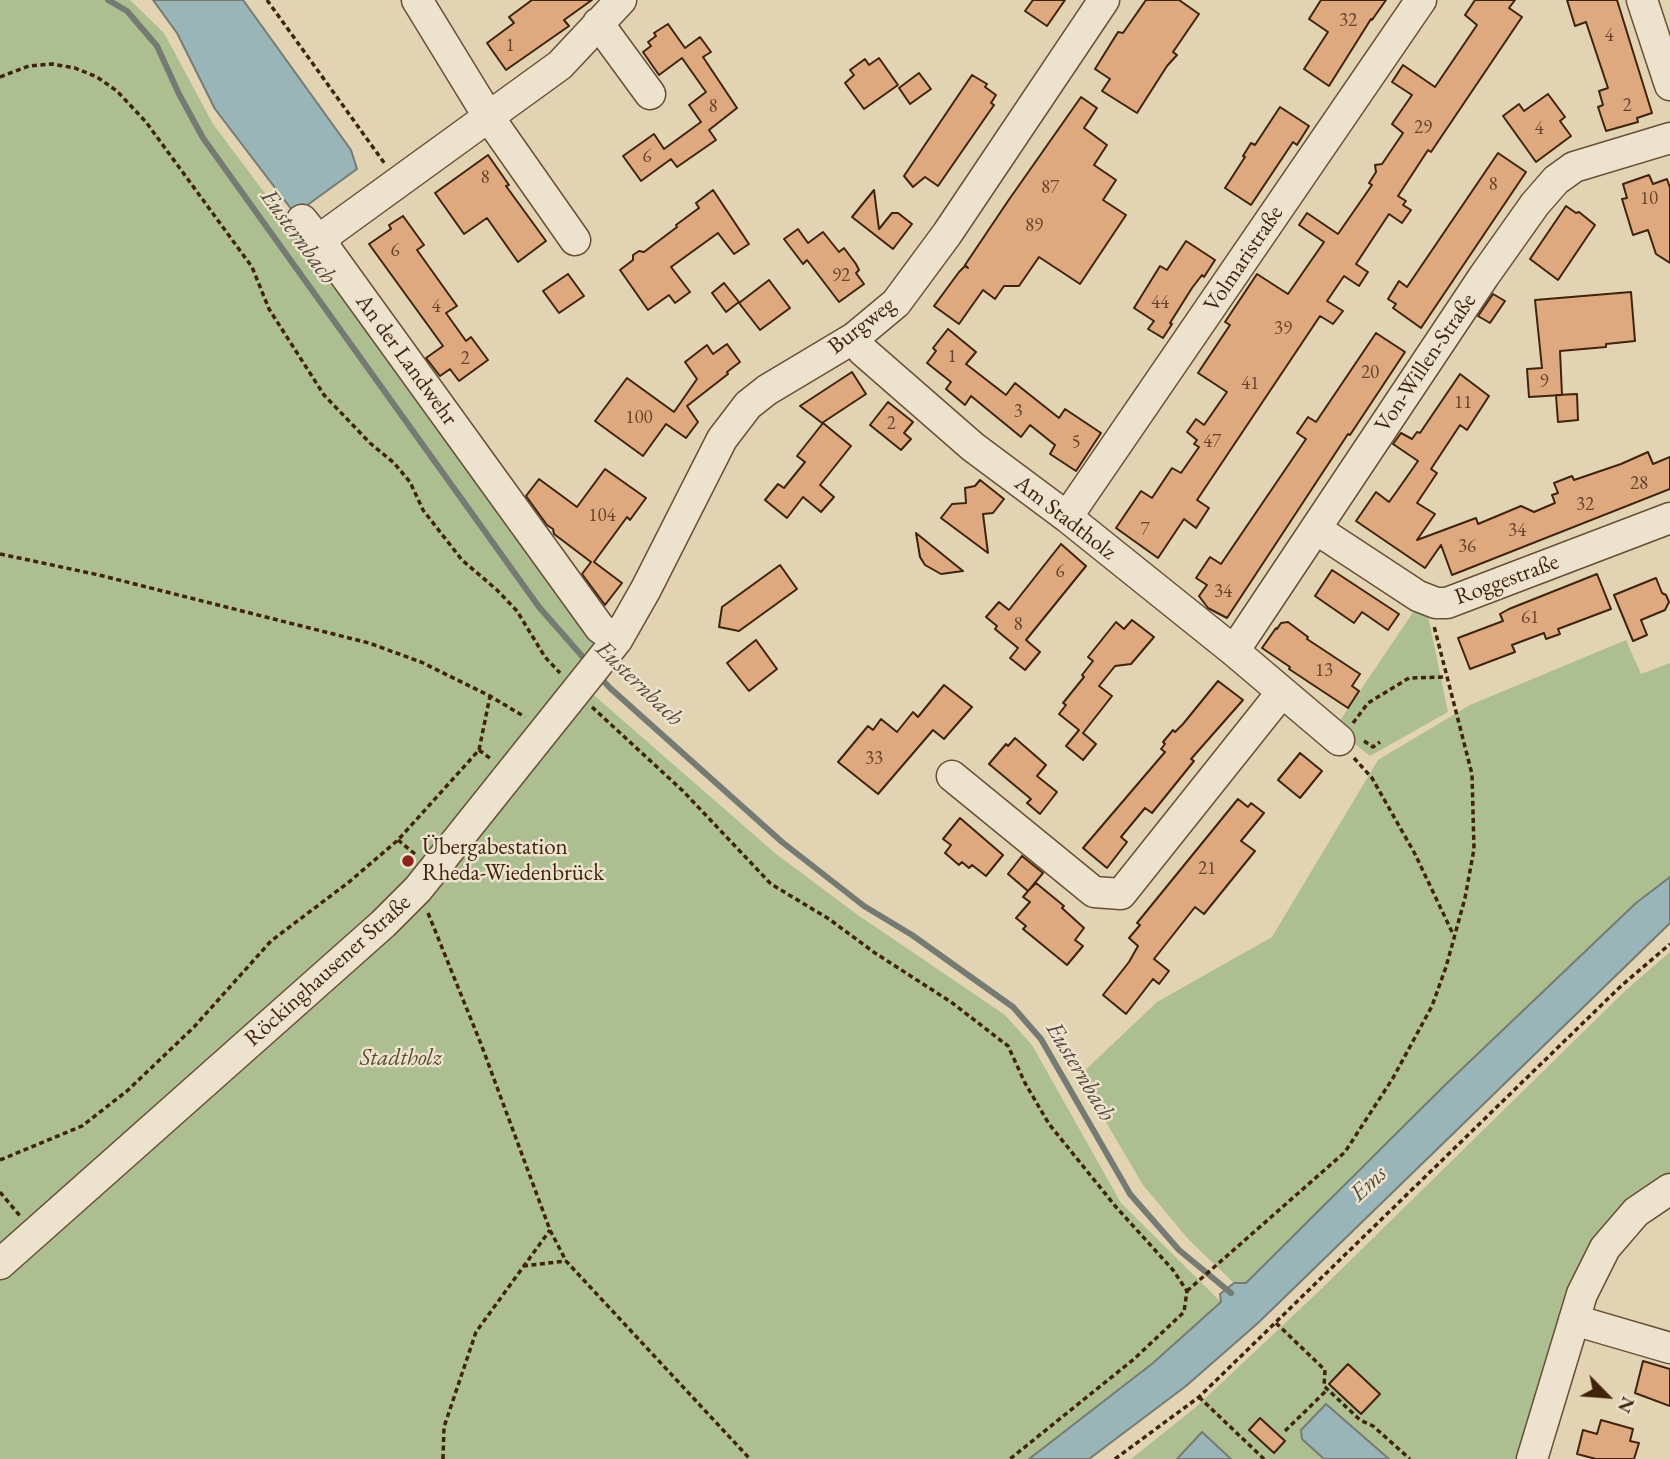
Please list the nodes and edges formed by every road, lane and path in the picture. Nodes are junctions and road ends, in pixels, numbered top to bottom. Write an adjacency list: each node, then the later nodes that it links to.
1 (267, 0): 14 (path)
2 (417, 0): 12 (street)
3 (621, 0): 7 (street)
4 (1104, 0): 18 (street, Burgweg)
5 (1420, 0): 19 (street, Volmaristraße)
6 (1642, 0): 8 (street)
7 (598, 23): 11 (street); 12 (street)
8 (1662, 32): 10 (street)
9 (0, 77): 27 (path)
10 (1670, 85)
11 (650, 94)
12 (488, 116): 14 (street); 17 (street)
13 (1670, 138): 21 (street, Von-Willen-Straße)
14 (399, 182): 16 (street)
15 (302, 220): 16 (street)
16 (325, 240): 24 (street, An der Landwehr)
17 (576, 240)
18 (854, 338): 19 (street, Am Stadtholz); 24 (street, Burgweg)
19 (1068, 517): 25 (street, Am Stadtholz)
20 (1670, 519): 23 (street, Roggestraße)
21 (1316, 529): 23 (street, Roggestraße); 25 (street, Von-Willen-Straße)
22 (0, 554): 29 (path)
23 (1436, 603): 26 (path)
24 (611, 648): 27 (street, Röckinghausener Straße)
25 (1234, 651): 28 (street, Am Stadtholz)
26 (1447, 677): 31 (path); 34 (path)
27 (579, 687): 30 (street, Röckinghausener Straße); 42 (path)
28 (1282, 692): 31 (street, Am Stadtholz); 32 (street)
29 (490, 696): 30 (path); 36 (path)
30 (542, 732): 33 (street, Röckinghausener Straße)
31 (1339, 740): 34 (path)
32 (951, 776)
33 (418, 889): 38 (path); 40 (street, Röckinghausener Straße)
34 (1454, 935): 42 (path)
35 (1670, 944): 44 (path)
36 (0, 1160)
37 (1670, 1189): 43 (street)
38 (550, 1230): 39 (path); 41 (path)
39 (566, 1261): 41 (path); 50 (path)
40 (0, 1264)
41 (523, 1266): 49 (path)
42 (1187, 1292): 51 (path)
43 (1574, 1321): 45 (street); 55 (street)
44 (1276, 1323): 46 (path); 47 (path)
45 (1670, 1348)
46 (1328, 1389): 48 (path); 54 (path)
47 (1199, 1397): 52 (path); 53 (path)
48 (1285, 1431)
49 (443, 1459)
50 (750, 1459)
51 (1010, 1459)
52 (1115, 1459)
53 (1264, 1459)
54 (1410, 1459)
55 (1532, 1459)

